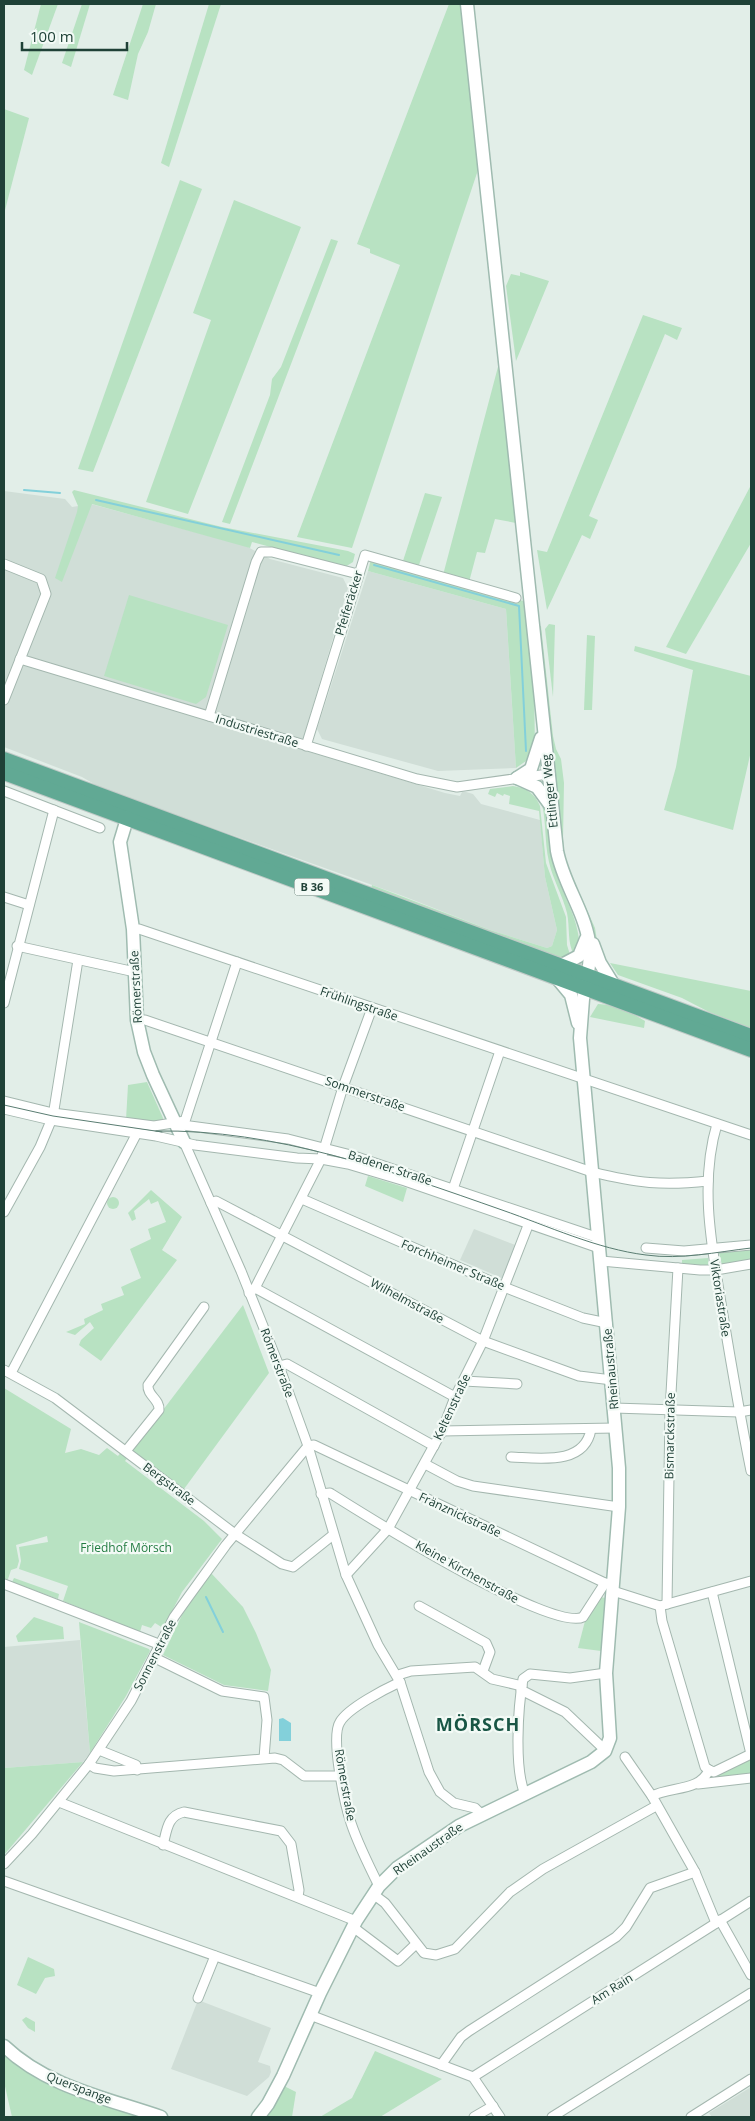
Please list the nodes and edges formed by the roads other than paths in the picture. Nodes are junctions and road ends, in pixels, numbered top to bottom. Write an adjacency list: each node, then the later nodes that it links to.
1 (467, 4): 8 (street, Ettlinger Weg)
2 (4, 564): 5 (street)
3 (358, 574): 4 (street, Pfeiferäcker); 7 (street); 9 (street, Pfeiferäcker)
4 (516, 598)
5 (20, 659): 6 (street); 7 (street, Industriestraße)
6 (5, 693)
7 (209, 716): 9 (street, Industriestraße)
8 (544, 728): 14 (street, Ettlinger Weg); 15 (street)
9 (306, 746): 15 (street, Industriestraße)
10 (4, 747): 12 (main road)
11 (4, 759): 12 (main road, B 36)
12 (29, 768): 19 (main road, B 36)
13 (4, 773): 19 (main road, B 36)
14 (544, 774): 15 (street, Industriestraße); 17 (street, Ettlinger Weg)
15 (518, 778): 17 (street)
16 (4, 791): 18 (street)
17 (552, 806): 23 (street, Ettlinger Weg)
18 (54, 810): 20 (street); 22 (street)
19 (129, 813): 24 (street, Römerstraße); 28 (main road, B 36)
20 (100, 828)
21 (4, 897): 22 (street)
22 (29, 905): 25 (street)
23 (585, 926): 28 (street); 30 (street, Ettlinger Weg); 31 (street)
24 (133, 930): 27 (street, Frühlingstraße); 29 (street, Römerstraße)
25 (17, 946): 26 (street); 33 (street)
26 (78, 960): 29 (street); 45 (street)
27 (237, 962): 34 (street, Frühlingstraße); 38 (street)
28 (559, 971): 30 (main road, B 36); 32 (main road, B 36); 37 (street)
29 (135, 972): 35 (street, Römerstraße)
30 (589, 975): 31 (main road, B 36); 32 (street, Ettlinger Weg)
31 (613, 984): 36 (main road, B 36)
32 (586, 989): 37 (street, Rheinaustraße); 39 (main road, B 36)
33 (4, 1002)
34 (372, 1008): 40 (street, Frühlingstraße); 42 (street)
35 (137, 1020): 38 (street, Sommerstraße); 46 (street, Römerstraße)
36 (751, 1036)
37 (580, 1038): 41 (street, Rheinaustraße)
38 (212, 1042): 42 (street, Sommerstraße); 46 (street)
39 (751, 1050)
40 (500, 1051): 41 (street, Frühlingstraße); 48 (street)
41 (585, 1079): 47 (street, Frühlingstraße); 54 (street, Rheinaustraße)
42 (343, 1087): 48 (street, Sommerstraße); 52 (street)
43 (4, 1101): 45 (street)
44 (4, 1109): 45 (street)
45 (52, 1117): 46 (street, Badener Straße); 49 (street, Badener Straße); 59 (street)
46 (175, 1124): 51 (street, Römerstraße); 52 (street, Badener Straße)
47 (716, 1124): 50 (street, Frühlingstraße); 55 (street, Viktoriastraße)
48 (471, 1130): 54 (street, Sommerstraße); 56 (street)
49 (137, 1133): 51 (street, Badener Straße); 75 (street)
50 (751, 1135)
51 (184, 1142): 53 (street, Badener Straße); 58 (street, Römerstraße)
52 (324, 1148): 53 (street); 56 (street, Badener Straße)
53 (321, 1159): 57 (street); 60 (street, Badener Straße)
54 (592, 1172): 55 (street, Sommerstraße); 64 (street, Rheinaustraße)
55 (708, 1181): 65 (street, Viktoriastraße)
56 (453, 1189): 64 (street, Badener Straße)
57 (302, 1199): 61 (street); 69 (street, Forchheimer Straße)
58 (211, 1203): 61 (street, Wilhelmstraße); 70 (street, Römerstraße)
59 (4, 1212)
60 (529, 1223): 64 (street, Badener Straße); 69 (street, Keltenstraße)
61 (283, 1236): 70 (street); 73 (street, Wilhelmstraße)
62 (751, 1245): 65 (street)
63 (646, 1248): 65 (street)
64 (600, 1249): 67 (street); 72 (street, Rheinaustraße)
65 (712, 1249): 68 (street, Viktoriastraße)
66 (751, 1264): 68 (street)
67 (678, 1268): 68 (street); 81 (street, Bismarckstraße)
68 (716, 1270): 83 (street, Viktoriastraße)
69 (504, 1287): 72 (street, Forchheimer Straße); 73 (street, Keltenstraße)
70 (252, 1291): 74 (street, Römerstraße); 79 (street)
71 (204, 1307): 89 (street)
72 (607, 1323): 77 (street, Rheinaustraße)
73 (482, 1341): 76 (street, Keltenstraße); 77 (street, Wilhelmstraße)
74 (279, 1366): 87 (street, Römerstraße); 88 (street)
75 (7, 1371): 89 (street, Bergstraße)
76 (464, 1380): 78 (street); 79 (street, Keltenstraße)
77 (612, 1380): 80 (street, Rheinaustraße)
78 (517, 1384)
79 (455, 1397): 86 (street, Keltenstraße)
80 (614, 1408): 81 (street); 84 (street, Rheinaustraße)
81 (670, 1410): 83 (street); 104 (street, Bismarckstraße)
82 (751, 1410): 83 (street)
83 (739, 1412): 92 (street, Viktoriastraße)
84 (616, 1428): 85 (street); 95 (street, Rheinaustraße)
85 (590, 1429): 86 (street); 90 (street)
86 (442, 1431): 88 (street, Keltenstraße)
87 (308, 1446): 93 (street, Fränznickstraße); 94 (street, Römerstraße); 97 (street, Sonnenstraße)
88 (434, 1446): 91 (street, Keltenstraße)
89 (126, 1451): 97 (street, Bergstraße)
90 (511, 1457)
91 (425, 1464): 93 (street, Keltenstraße); 95 (street)
92 (751, 1471)
93 (409, 1491): 96 (street, Keltenstraße); 102 (street, Fränznickstraße)
94 (321, 1494): 96 (street, Kleine Kirchenstraße); 98 (street, Römerstraße)
95 (619, 1507): 102 (street, Rheinaustraße)
96 (388, 1529): 99 (street, Keltenstraße); 102 (street, Kleine Kirchenstraße)
97 (235, 1534): 98 (street, Bergstraße); 106 (street, Sonnenstraße)
98 (333, 1535): 99 (street, Römerstraße)
99 (346, 1575): 110 (street, Römerstraße)
100 (751, 1581): 103 (street)
101 (4, 1584): 106 (street)
102 (610, 1586): 104 (street, Fränznickstraße); 109 (street, Rheinaustraße)
103 (712, 1592): 104 (street); 114 (street)
104 (664, 1605): 119 (street, Bismarckstraße)
105 (419, 1606): 108 (street)
106 (161, 1645): 107 (street, Sonnenstraße)
107 (154, 1658): 112 (street, Sonnenstraße); 116 (street)
108 (483, 1671): 110 (street); 111 (street)
109 (606, 1673): 111 (street); 113 (street, Rheinaustraße)
110 (399, 1678): 120 (street, Römerstraße); 127 (street)
111 (521, 1688): 113 (street); 123 (street)
112 (99, 1750): 117 (street, Sonnenstraße); 118 (street)
113 (605, 1750): 123 (street, Rheinaustraße)
114 (751, 1754): 119 (street)
115 (625, 1757): 124 (street)
116 (264, 1758): 118 (street); 120 (street)
117 (89, 1764): 118 (street); 125 (street, Sonnenstraße)
118 (138, 1770)
119 (709, 1770): 122 (street)
120 (341, 1776): 132 (street, Römerstraße)
121 (751, 1778): 122 (street)
122 (698, 1784): 124 (street)
123 (525, 1794): 127 (street, Rheinaustraße)
124 (652, 1796): 126 (street)
125 (59, 1802): 128 (street); 129 (street, Sonnenstraße)
126 (656, 1806): 130 (street); 137 (street)
127 (481, 1814): 132 (street, Rheinaustraße)
128 (163, 1844): 133 (street); 133 (street)
129 (4, 1864)
130 (695, 1872): 135 (street); 145 (street)
131 (4, 1881): 138 (street)
132 (376, 1890): 136 (street, Rheinaustraße); 137 (street)
133 (298, 1896): 136 (street)
134 (751, 1901): 135 (street, Am Rain)
135 (718, 1922): 139 (street); 146 (street, Am Rain)
136 (354, 1924): 137 (street); 140 (street, Rheinaustraße)
137 (416, 1944)
138 (215, 1956): 140 (street); 142 (street)
139 (751, 1975)
140 (320, 1993): 143 (street, Rheinaustraße)
141 (751, 1993): 153 (street)
142 (198, 1998)
143 (310, 2015): 145 (street); 150 (street, Rheinaustraße)
144 (4, 2046): 149 (street, Querspange)
145 (441, 2065): 146 (street)
146 (474, 2077): 148 (street)
147 (751, 2079): 154 (street)
148 (493, 2106): 151 (street); 152 (street)
149 (161, 2117)
150 (258, 2117)
151 (474, 2117)
152 (500, 2117)
153 (552, 2117)
154 (691, 2117)

